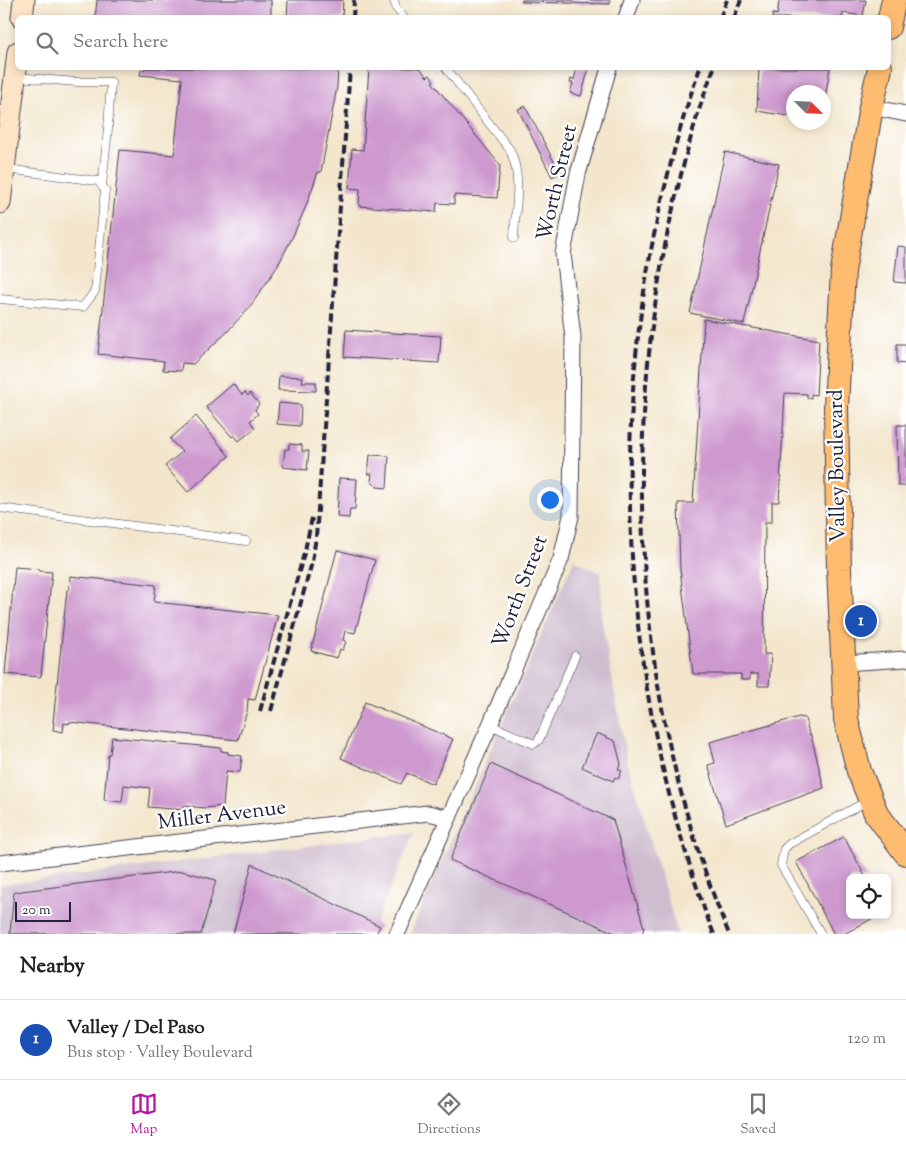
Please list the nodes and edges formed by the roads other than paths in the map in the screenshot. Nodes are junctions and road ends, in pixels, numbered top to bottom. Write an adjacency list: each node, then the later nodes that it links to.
1 (24, 0): 5 (main road)
2 (394, 0): 6 (lane)
3 (632, 0): 7 (street)
4 (894, 0): 8 (main road)
5 (22, 15)
6 (402, 15)
7 (627, 15)
8 (891, 15)
9 (15, 70): 13 (main road)
10 (448, 70): 19 (lane)
11 (608, 70): 26 (street, Worth Street)
12 (880, 70): 14 (main road, Valley Boulevard)
13 (14, 77): 16 (main road); 17 (lane)
14 (871, 107): 15 (street); 25 (main road, Valley Boulevard)
15 (906, 114)
16 (4, 168): 17 (lane); 18 (main road)
17 (102, 186): 20 (lane)
18 (0, 203)
19 (514, 238)
20 (0, 299)
21 (0, 508): 22 (lane)
22 (246, 541)
23 (575, 656): 26 (lane)
24 (906, 658): 25 (street)
25 (844, 663): 27 (main road, Valley Boulevard)
26 (490, 724): 28 (street, Worth Street)
27 (871, 799): 29 (main road, Valley Boulevard); 32 (lane)
28 (449, 818): 30 (street, Miller Avenue); 31 (street, Worth Street)
29 (906, 852)
30 (0, 863)
31 (397, 934)
32 (821, 934)

